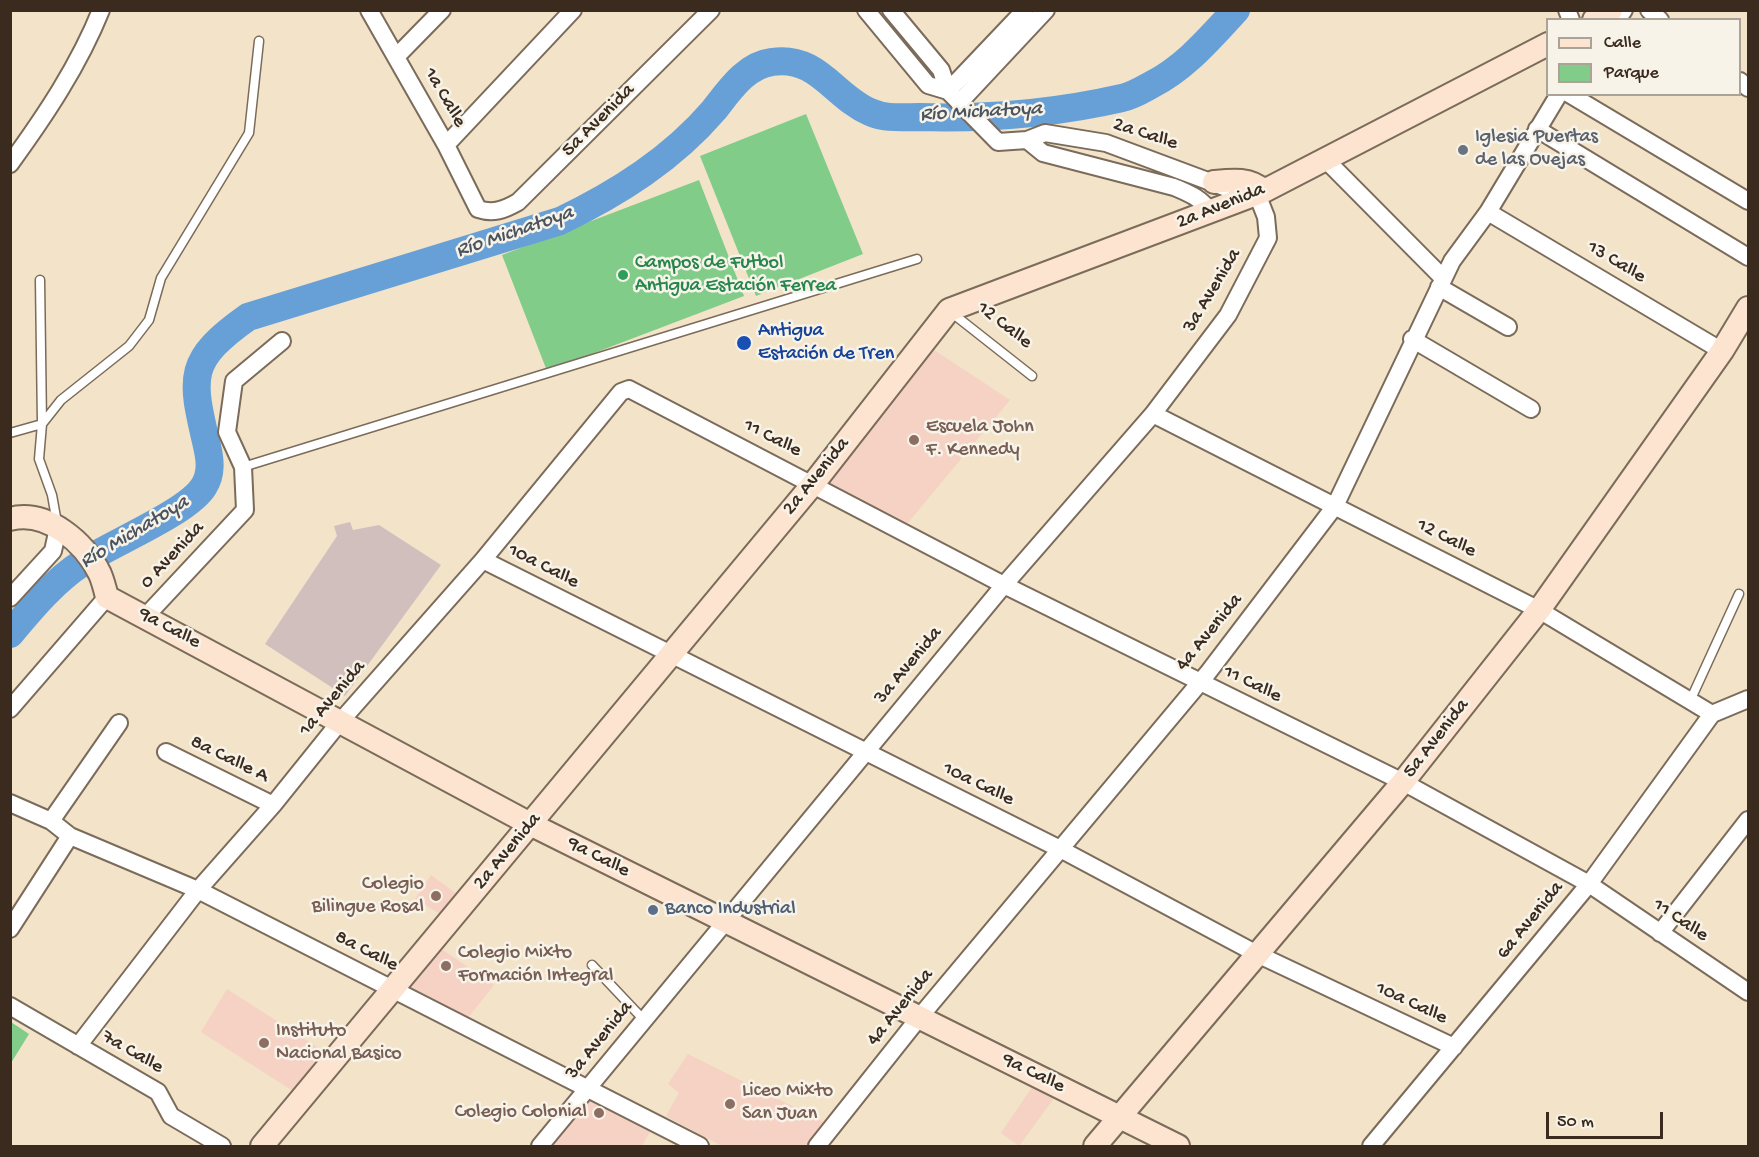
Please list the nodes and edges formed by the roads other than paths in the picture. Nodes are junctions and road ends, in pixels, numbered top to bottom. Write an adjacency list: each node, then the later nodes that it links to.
1 (101, 10): 23 (street)
2 (369, 10): 14 (street, 1a Calle)
3 (442, 10): 14 (street)
4 (573, 10): 20 (street)
5 (711, 10): 28 (street, 5a Avenida)
6 (866, 10): 17 (street, 2a Calle)
7 (891, 10): 17 (street, 2a Calle)
8 (1025, 10): 17 (street)
9 (1046, 10): 17 (street)
10 (1611, 10): 11 (main road)
11 (1597, 18)
12 (259, 41): 45 (lane)
13 (1546, 45): 22 (main road, 2a Avenida)
14 (396, 57): 20 (street, 1a Calle)
15 (1558, 96): 18 (street, 4a Avenida)
16 (1572, 96): 27 (street)
17 (957, 101): 19 (street, 2a Calle)
18 (1537, 129): 29 (street, 4a Avenida); 31 (street)
19 (1027, 140): 21 (street, 2a Calle); 24 (street, 2a Calle)
20 (446, 145): 28 (street, 1a Calle)
21 (1155, 160): 24 (street); 25 (street, 2a Calle)
22 (1326, 160): 26 (main road, 2a Avenida); 34 (street)
23 (10, 164)
24 (1149, 180): 30 (street, 2a Calle)
25 (1214, 182): 26 (main road)
26 (1255, 195): 30 (main road, 2a Avenida); 44 (street, 3a Avenida)
27 (1749, 201)
28 (478, 209)
29 (1488, 212): 34 (street, 4a Avenida); 40 (street, 13 Calle)
30 (1210, 213): 36 (main road, 2a Avenida)
31 (1749, 257)
32 (917, 259): 47 (lane)
33 (40, 280): 45 (lane)
34 (1441, 282): 37 (street); 38 (street, 4a Avenida)
35 (1749, 308): 40 (main road, 5a Avenida)
36 (949, 310): 41 (lane, 12 Calle); 48 (main road, 2a Avenida)
37 (1508, 327)
38 (1412, 339): 43 (street); 49 (street, 4a Avenida)
39 (282, 340): 47 (street, 0 Avenida)
40 (1722, 351): 57 (main road, 5a Avenida)
41 (1032, 375)
42 (629, 389): 48 (street, 11 Calle); 52 (street, 1a Avenida)
43 (1531, 409)
44 (1153, 414): 49 (street, 12 Calle); 53 (street, 3a Avenida)
45 (42, 424): 46 (lane); 51 (lane)
46 (10, 434)
47 (243, 467): 58 (street, 0 Avenida)
48 (813, 484): 53 (street, 11 Calle); 59 (main road, 2a Avenida)
49 (1335, 506): 57 (street, 12 Calle); 60 (street, 4a Avenida)
50 (15, 518): 51 (main road)
51 (66, 534): 55 (main road); 56 (street)
52 (483, 560): 59 (street, 10a Calle); 66 (street, 1a Avenida)
53 (1004, 585): 60 (street, 11 Calle); 68 (street, 3a Avenida)
54 (1739, 594): 62 (lane)
55 (106, 597): 58 (main road, 9a Calle); 63 (street)
56 (10, 598)
57 (1539, 610): 62 (street, 12 Calle); 69 (main road, 5a Avenida)
58 (146, 616): 66 (main road, 9a Calle)
59 (671, 654): 68 (street, 10a Calle); 74 (main road, 2a Avenida)
60 (1197, 682): 69 (street, 11 Calle); 76 (street, 4a Avenida)
61 (1749, 699): 64 (street)
62 (1690, 701): 64 (street, 12 Calle)
63 (10, 709)
64 (1712, 714): 77 (street, 6a Avenida)
65 (119, 723): 73 (street)
66 (339, 723): 71 (street, 1a Avenida); 74 (main road, 9a Calle)
67 (166, 752): 71 (street, 8a Calle A)
68 (864, 752): 76 (street, 10a Calle); 79 (street, 3a Avenida)
69 (1403, 782): 77 (street, 11 Calle); 82 (main road, 5a Avenida)
70 (10, 803): 73 (street, 8a Calle)
71 (273, 805): 78 (street, 1a Avenida)
72 (1749, 820): 81 (street)
73 (51, 821): 75 (street, 8a Calle)
74 (532, 825): 79 (main road, 9a Calle); 84 (main road, 2a Avenida)
75 (70, 837): 78 (street, 8a Calle); 80 (street)
76 (1062, 850): 82 (street, 10a Calle); 87 (street, 4a Avenida)
77 (1589, 884): 81 (street, 11 Calle); 90 (street, 6a Avenida)
78 (198, 890): 84 (street, 8a Calle); 89 (street, 1a Avenida)
79 (724, 921): 87 (main road, 9a Calle); 88 (street, 3a Avenida)
80 (10, 929)
81 (1660, 933): 85 (street, 11 Calle)
82 (1257, 954): 90 (street, 10a Calle); 92 (main road, 5a Avenida)
83 (592, 965): 88 (lane)
84 (392, 989): 91 (street, 8a Calle); 94 (main road, 2a Avenida)
85 (1749, 992)
86 (10, 1006): 89 (street, 7a Calle)
87 (918, 1019): 92 (main road, 9a Calle); 97 (street, 4a Avenida)
88 (644, 1020): 91 (street, 3a Avenida)
89 (78, 1046): 93 (street, 7a Calle)
90 (1454, 1047): 100 (street, 6a Avenida)
91 (588, 1089): 95 (street, 3a Avenida); 96 (street, 8a Calle)
92 (1120, 1116): 98 (main road, 5a Avenida); 99 (main road, 9a Calle)
93 (222, 1146)
94 (262, 1146)
95 (540, 1146)
96 (700, 1146)
97 (817, 1146)
98 (1095, 1146)
99 (1179, 1146)
100 (1371, 1146)

